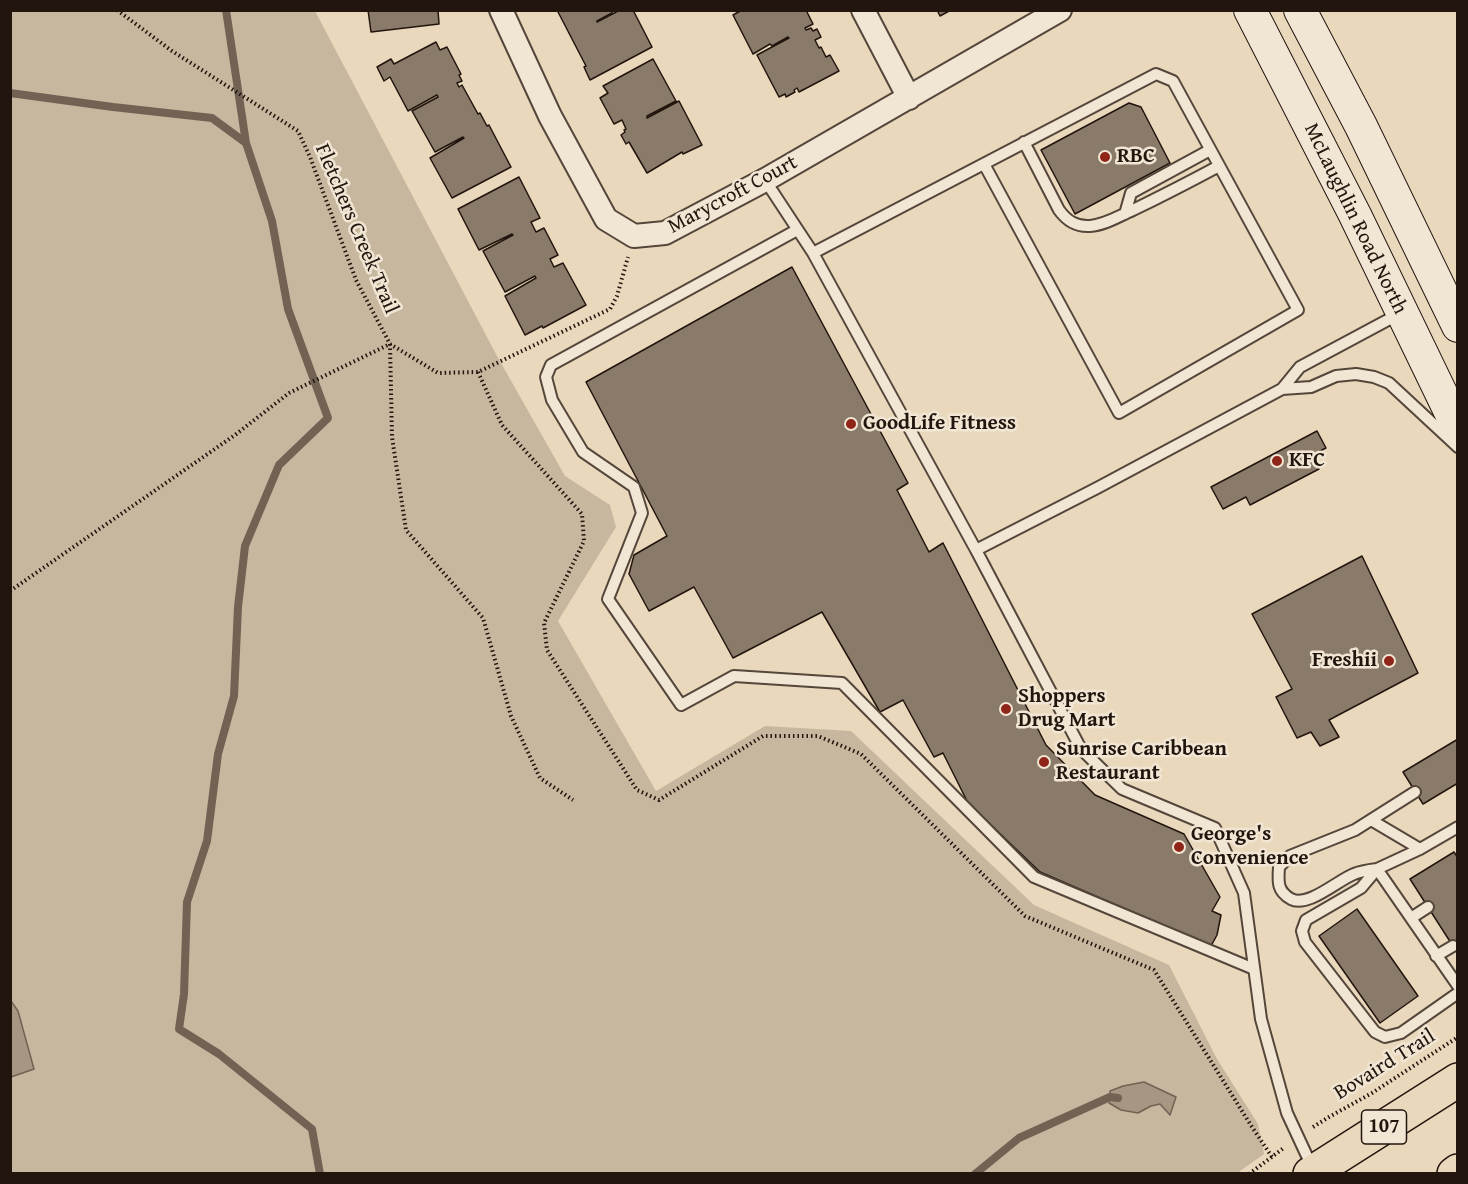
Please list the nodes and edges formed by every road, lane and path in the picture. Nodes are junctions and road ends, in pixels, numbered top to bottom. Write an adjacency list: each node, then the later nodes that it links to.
1 (117, 10): 19 (path, Fletchers Creek Trail)
2 (501, 10): 15 (street)
3 (863, 10): 7 (street)
4 (1060, 10): 7 (street, Marycroft Court)
5 (1250, 10): 17 (main road, McLaughlin Road North)
6 (1300, 10): 18 (main road)
7 (909, 98): 12 (street, Marycroft Court)
8 (1024, 142): 9 (lane); 10 (lane); 13 (lane)
9 (1210, 150): 11 (lane); 13 (lane)
10 (984, 164): 11 (lane); 16 (lane)
11 (1219, 166): 13 (lane)
12 (765, 180): 14 (lane); 15 (street, Marycroft Court)
13 (1125, 214)
14 (798, 230): 16 (lane); 37 (lane)
15 (634, 236): 21 (path, Fletchers Creek Trail)
16 (813, 253): 25 (lane)
17 (1402, 312): 20 (main road); 22 (lane); 23 (main road, McLaughlin Road North)
18 (1458, 326)
19 (390, 344): 21 (path, Fletchers Creek Trail); 26 (path); 28 (path)
20 (1458, 346)
21 (478, 372): 44 (path)
22 (1282, 389): 24 (lane); 25 (lane)
23 (1458, 428)
24 (1458, 447)
25 (976, 550): 37 (lane)
26 (10, 591)
27 (1416, 792): 29 (lane)
28 (573, 800)
29 (1371, 820): 31 (lane); 32 (lane)
30 (1458, 827): 31 (lane)
31 (1420, 849): 32 (lane)
32 (1377, 869): 34 (lane); 39 (lane)
33 (1428, 907): 34 (lane)
34 (1411, 918): 36 (lane)
35 (1453, 946): 36 (lane)
36 (1436, 956): 38 (lane)
37 (1254, 969): 45 (lane)
38 (1458, 986)
39 (1458, 993)
40 (1458, 1037): 42 (path, Bovaird Trail)
41 (1458, 1080): 45 (main road, 107)
42 (1329, 1117)
43 (1278, 1151): 44 (path)
44 (1272, 1157): 46 (path)
45 (1312, 1172)
46 (1249, 1173)

